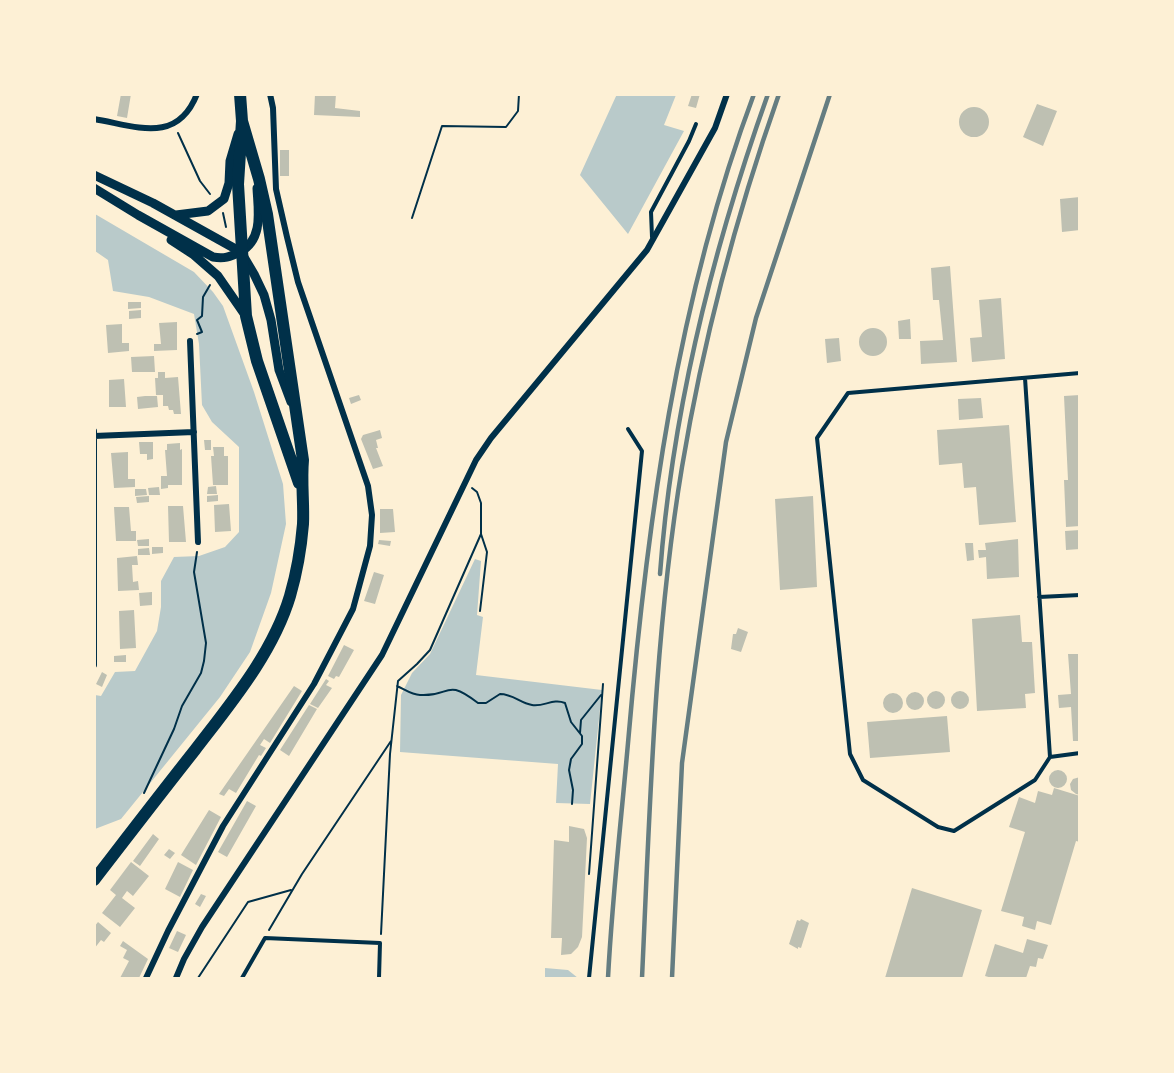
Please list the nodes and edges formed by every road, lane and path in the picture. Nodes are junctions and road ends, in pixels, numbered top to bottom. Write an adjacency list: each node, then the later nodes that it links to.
1 (197, 94): 9 (street)
2 (240, 94): 7 (main road)
3 (270, 94): 53 (street)
4 (519, 94): 17 (path)
5 (727, 94): 19 (street)
6 (94, 119): 9 (street)
7 (242, 121): 10 (main road); 16 (street); 20 (main road)
8 (696, 124): 19 (lane)
9 (173, 126): 13 (path)
10 (255, 165): 20 (street); 26 (main road)
11 (94, 175): 16 (street)
12 (94, 188): 15 (street)
13 (210, 194)
14 (222, 211): 18 (path)
15 (138, 215): 20 (street); 22 (street)
16 (176, 216): 20 (street)
17 (412, 218)
18 (226, 227)
19 (653, 240): 31 (street)
20 (241, 252): 22 (main road); 26 (street)
21 (214, 281): 23 (path)
22 (246, 316): 32 (main road)
23 (190, 338): 29 (street)
24 (1080, 373): 25 (lane)
25 (1025, 378): 36 (lane); 45 (lane)
26 (295, 412): 32 (main road)
27 (628, 429): 58 (lane)
28 (94, 431): 30 (street)
29 (194, 432): 30 (street); 34 (street)
30 (95, 436): 38 (street)
31 (464, 483): 33 (path); 54 (street)
32 (301, 489): 47 (main road)
33 (481, 534): 37 (path); 40 (path)
34 (198, 542): 47 (path)
35 (1080, 595): 36 (lane)
36 (1039, 597): 45 (lane)
37 (480, 611)
38 (95, 665)
39 (603, 684): 41 (path)
40 (397, 686): 42 (path); 43 (path)
41 (602, 693): 42 (path); 49 (path)
42 (580, 733): 46 (path)
43 (392, 739): 50 (path); 52 (path)
44 (1080, 753): 45 (lane)
45 (1050, 757)
46 (572, 804)
47 (141, 819): 48 (main road)
48 (94, 880)
49 (589, 882)
50 (292, 890): 51 (path); 55 (path)
51 (265, 938): 52 (lane); 56 (lane)
52 (380, 943): 57 (lane)
53 (146, 978)
54 (176, 978)
55 (198, 978)
56 (242, 978)
57 (379, 978)
58 (589, 978)

